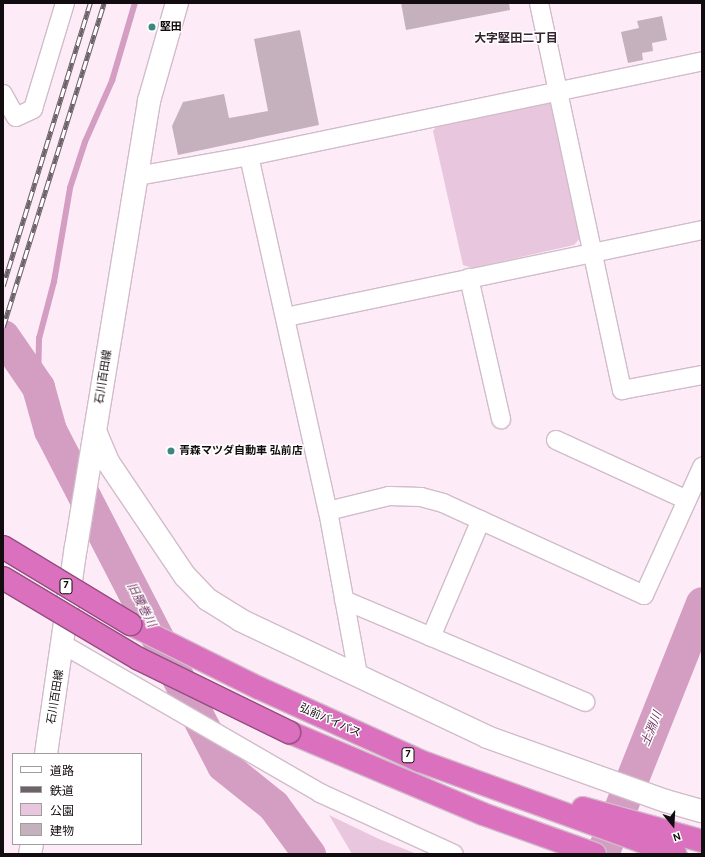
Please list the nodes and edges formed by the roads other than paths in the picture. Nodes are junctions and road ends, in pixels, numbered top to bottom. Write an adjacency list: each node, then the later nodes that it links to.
1 (65, 3): 6 (street)
2 (177, 3): 8 (main road, 石川百田線)
3 (539, 3): 5 (street)
4 (702, 61): 5 (street)
5 (558, 92): 7 (street); 10 (street)
6 (3, 94)
7 (249, 156): 8 (street); 12 (street)
8 (137, 176): 15 (main road, 石川百田線)
9 (702, 230): 10 (street)
10 (592, 252): 11 (street); 13 (street)
11 (469, 278): 12 (street); 14 (street)
12 (286, 316): 19 (street)
13 (702, 375)
14 (501, 419)
15 (95, 431): 25 (main road, 石川百田線); 26 (main road)
16 (556, 440): 18 (street)
17 (702, 467): 18 (street)
18 (687, 500): 20 (street)
19 (328, 511): 20 (street); 23 (street)
20 (481, 520): 24 (street)
21 (3, 547): 30 (highway, 弘前バイパス / 7, bridge)
22 (3, 578): 32 (highway, 7, bridge)
23 (344, 600): 24 (street); 26 (street)
24 (431, 637): 27 (street)
25 (64, 645): 28 (main road, 石川百田線); 33 (street)
26 (358, 675): 29 (main road)
27 (585, 702)
28 (46, 753)
29 (702, 811)
30 (656, 837): 31 (highway); 35 (highway)
31 (702, 841)
32 (551, 847): 34 (highway, 7)
33 (454, 854)
34 (595, 854)
35 (676, 854)

